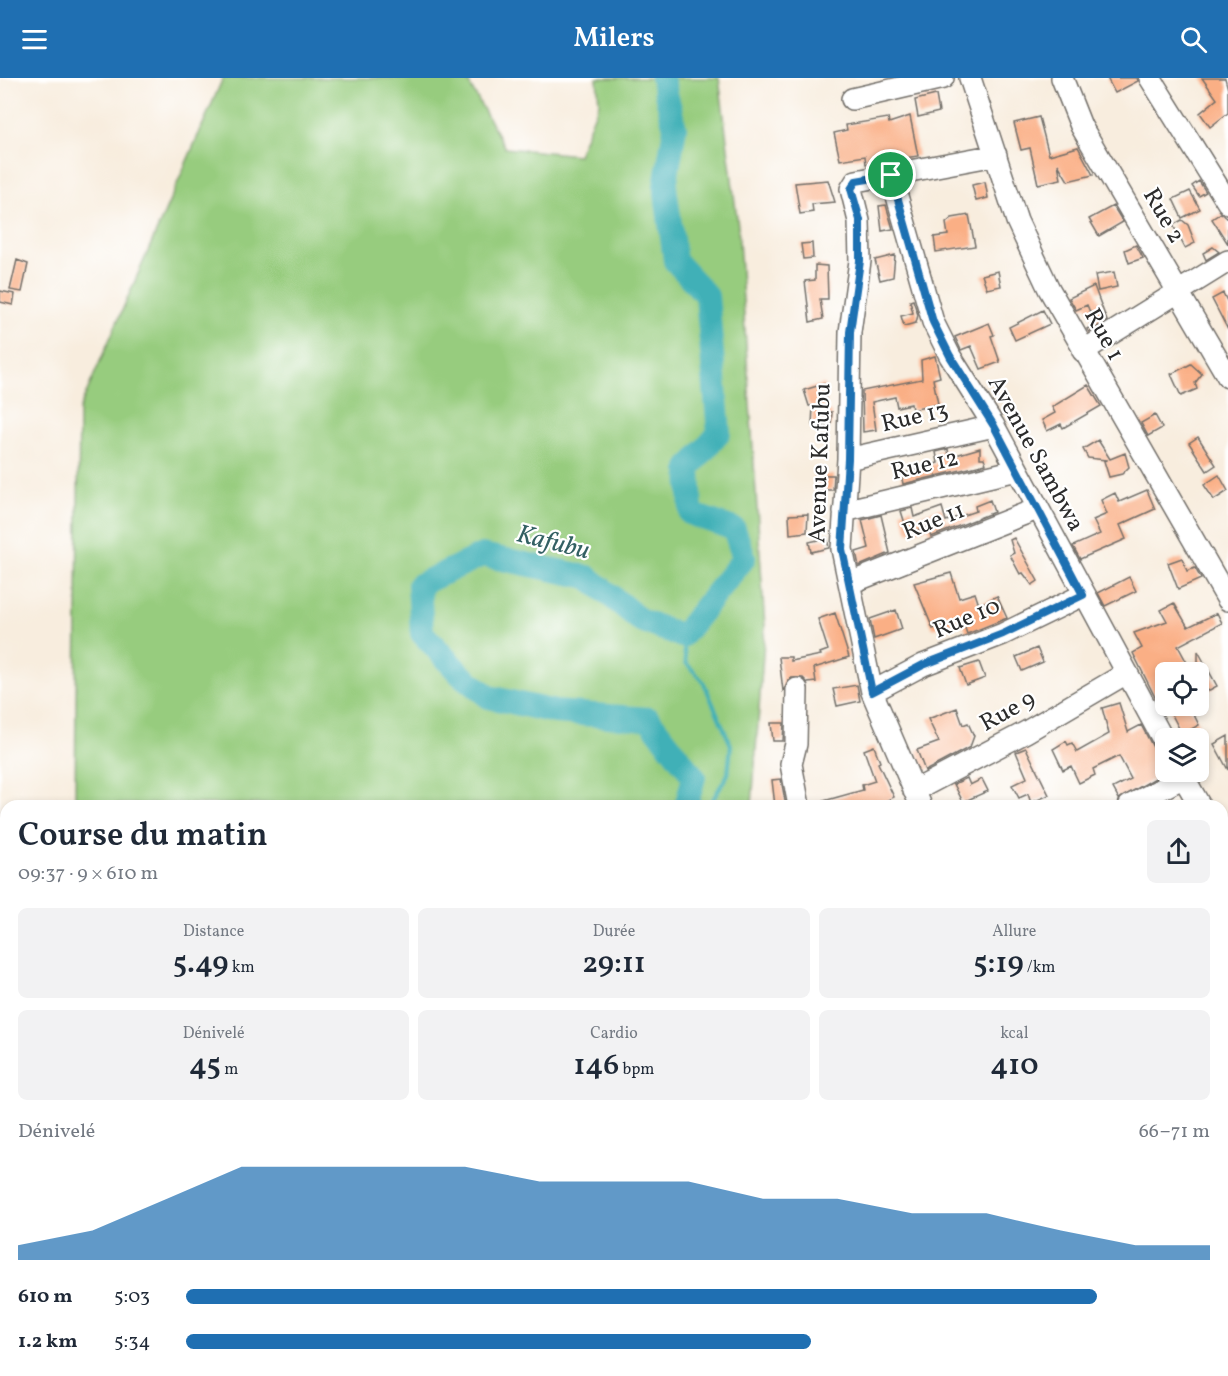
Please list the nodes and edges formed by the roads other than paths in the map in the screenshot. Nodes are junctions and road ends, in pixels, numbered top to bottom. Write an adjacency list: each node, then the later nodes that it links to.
1 (943, 78): 5 (street)
2 (970, 78): 6 (street, Rue 1)
3 (1062, 78): 10 (street, Rue 2)
4 (1150, 78): 8 (street)
5 (852, 99)
6 (996, 155): 7 (street); 11 (street, Rue 1)
7 (891, 175): 13 (street, Avenue Sambwa); 14 (street, Avenue Kafubu)
8 (1228, 203)
9 (1228, 261): 10 (street)
10 (1178, 293): 11 (street); 12 (street, Rue 2)
11 (1083, 351): 20 (street, Rue 1)
12 (1228, 377)
13 (994, 426): 14 (street, Rue 13); 15 (street, Avenue Sambwa)
14 (848, 459): 17 (street, Avenue Kafubu)
15 (1017, 470): 16 (street, Avenue Sambwa); 17 (street, Rue 12)
16 (1037, 509): 18 (street, Rue 11); 19 (street, Avenue Sambwa)
17 (844, 511): 18 (street, Avenue Kafubu)
18 (850, 583): 23 (street, Avenue Kafubu)
19 (1083, 595): 21 (street, Avenue Sambwa); 23 (street, Rue 10)
20 (1228, 600)
21 (1125, 674): 24 (street, Avenue Sambwa); 27 (street, Rue 9)
22 (796, 689): 28 (street)
23 (872, 692): 27 (street, Avenue Kafubu)
24 (1156, 728)
25 (1169, 782): 29 (street)
26 (1186, 782): 30 (street)
27 (917, 798)
28 (798, 800)
29 (1139, 800)
30 (1197, 800)

